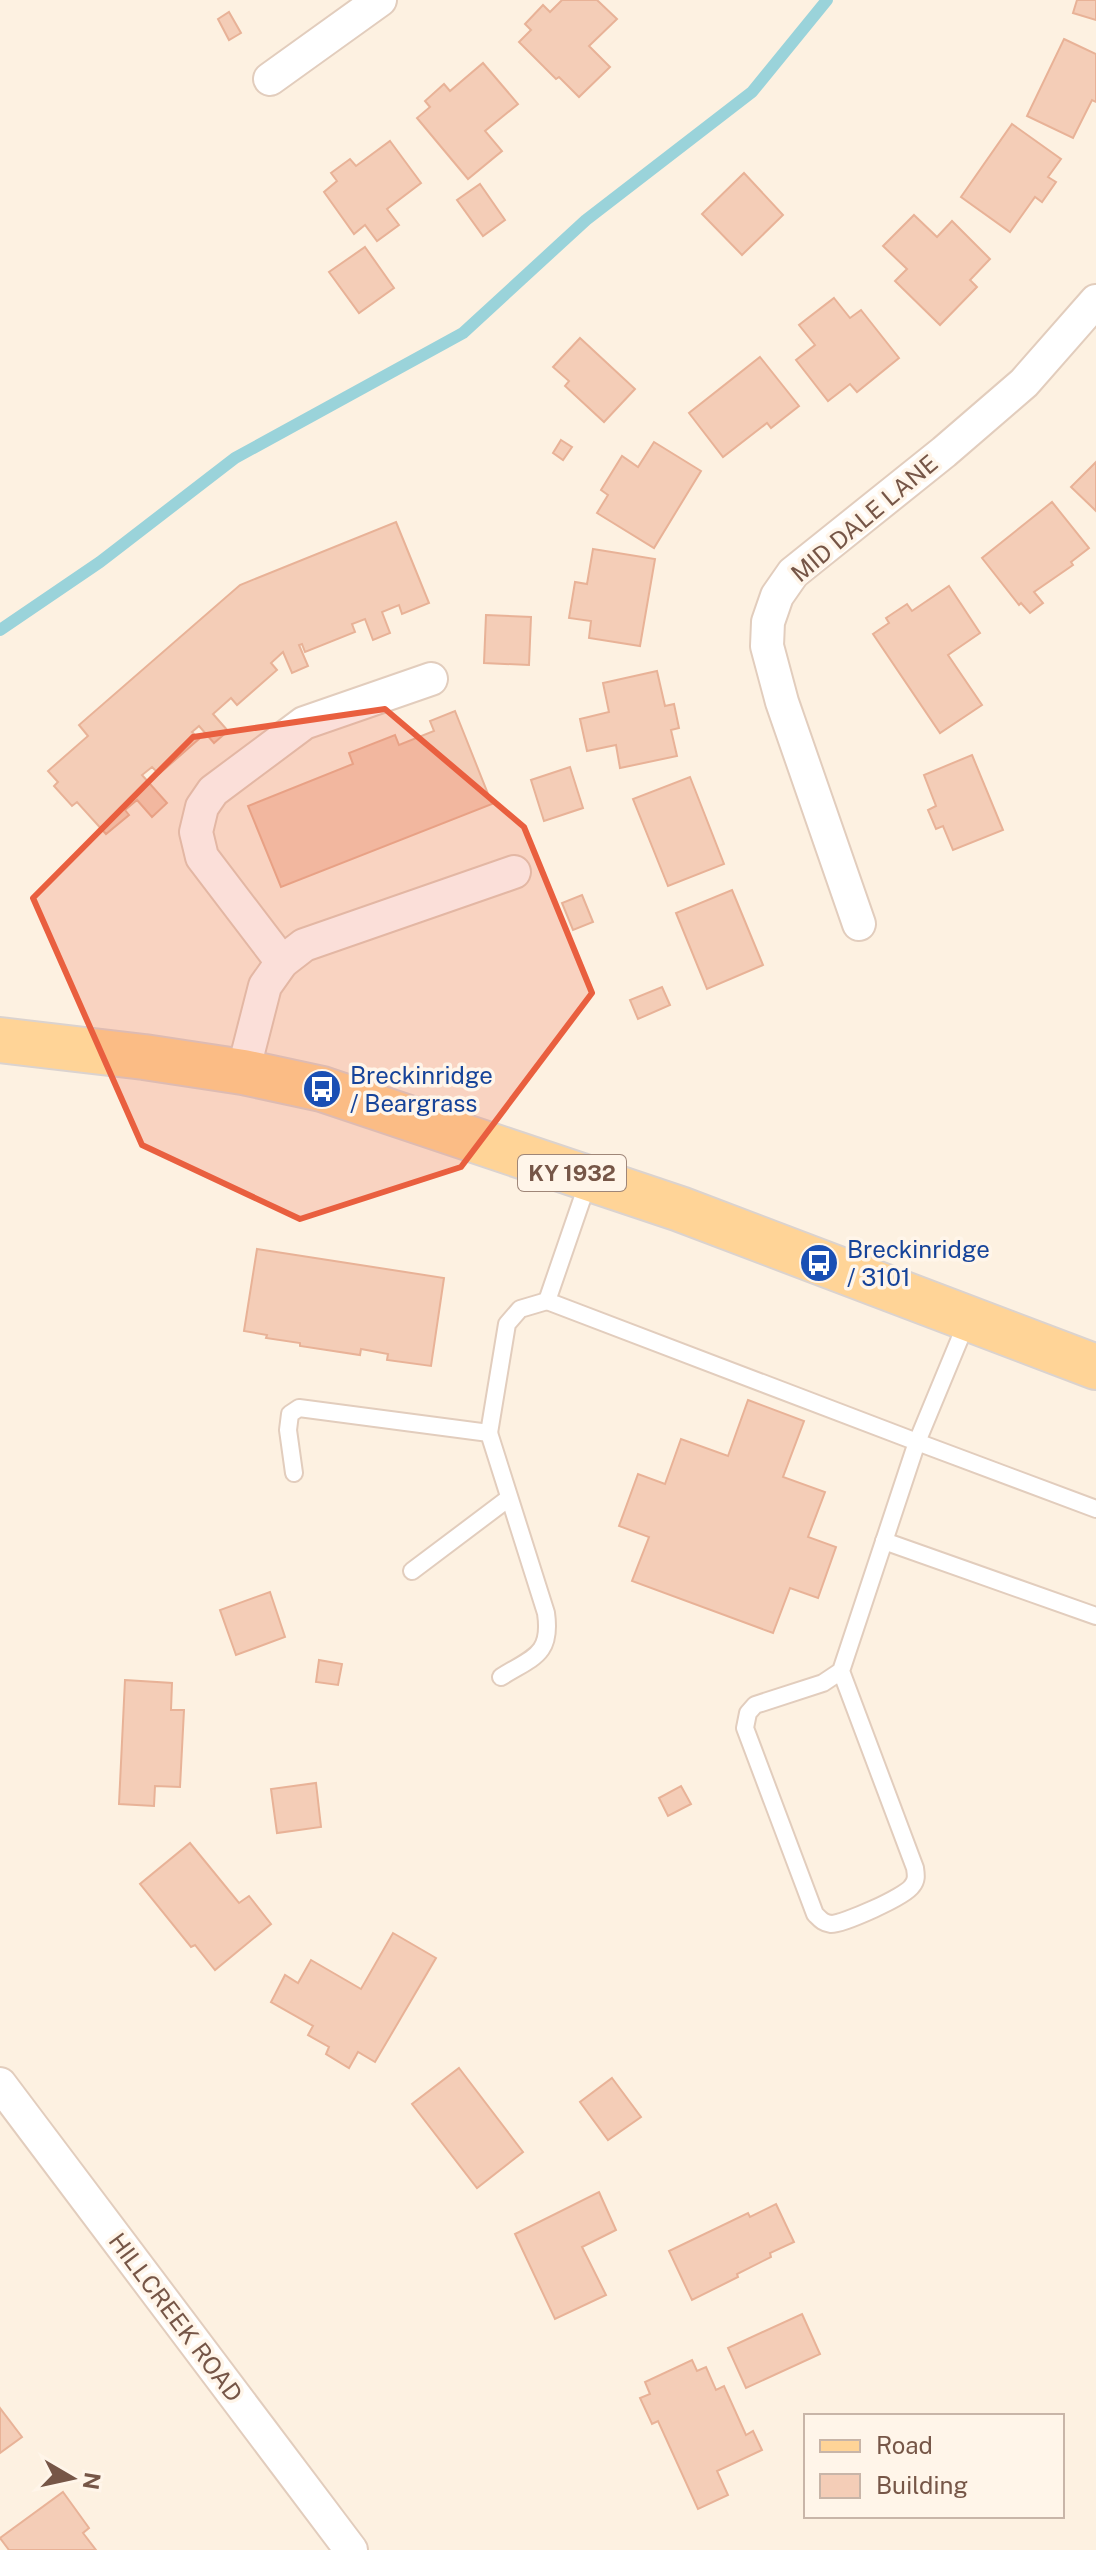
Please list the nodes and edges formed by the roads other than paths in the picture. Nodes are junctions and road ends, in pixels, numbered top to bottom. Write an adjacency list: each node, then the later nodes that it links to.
1 (380, 0): 2 (street)
2 (270, 79)
3 (1096, 301): 6 (street, MID DALE LANE)
4 (431, 679): 7 (street)
5 (514, 872): 7 (street)
6 (859, 924)
7 (282, 962): 9 (street)
8 (0, 1040): 9 (main road, KY 1932)
9 (243, 1072): 10 (main road, KY 1932)
10 (589, 1179): 11 (lane); 12 (main road, KY 1932)
11 (547, 1301): 14 (lane); 15 (lane)
12 (968, 1318): 13 (main road, KY 1932); 15 (lane)
13 (1096, 1367)
14 (489, 1433): 16 (lane); 17 (lane)
15 (917, 1442): 18 (lane); 19 (lane)
16 (294, 1473)
17 (509, 1498): 20 (lane); 23 (lane)
18 (1096, 1509)
19 (884, 1541): 21 (lane); 22 (lane)
20 (412, 1571)
21 (1096, 1616)
22 (841, 1671): 22 (lane)
23 (501, 1677)
24 (0, 2084): 25 (street, HILLCREEK ROAD)
25 (351, 2550)

